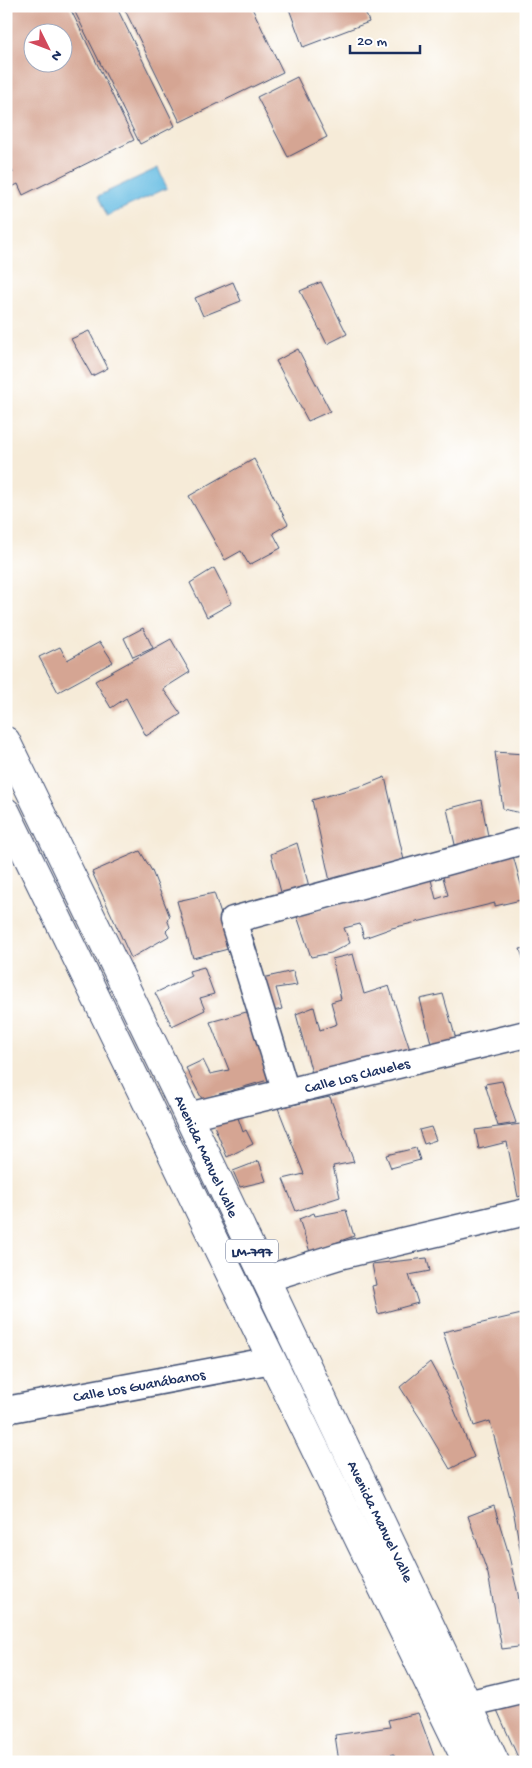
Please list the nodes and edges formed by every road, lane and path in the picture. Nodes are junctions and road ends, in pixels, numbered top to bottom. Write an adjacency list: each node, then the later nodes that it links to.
1 (6, 741): 6 (main road, Avenida Manuel Valle / LM-797)
2 (6, 812): 9 (main road, Avenida Manuel Valle / LM-797)
3 (526, 840): 5 (street)
4 (526, 1034): 5 (street, Calle Los Claveles)
5 (286, 1092): 6 (street, Calle Los Claveles)
6 (188, 1116): 8 (main road, Avenida Manuel Valle / LM-797)
7 (526, 1212): 8 (street)
8 (265, 1279): 12 (main road, Avenida Manuel Valle / LM-797)
9 (272, 1360): 10 (street, Calle Los Guanábanos); 13 (main road, Avenida Manuel Valle / LM-797)
10 (6, 1410)
11 (526, 1690): 12 (street)
12 (468, 1704): 13 (street); 15 (main road, Avenida Manuel Valle / LM-797)
13 (442, 1710): 14 (main road, Avenida Manuel Valle / LM-797)
14 (467, 1762)
15 (495, 1762)

